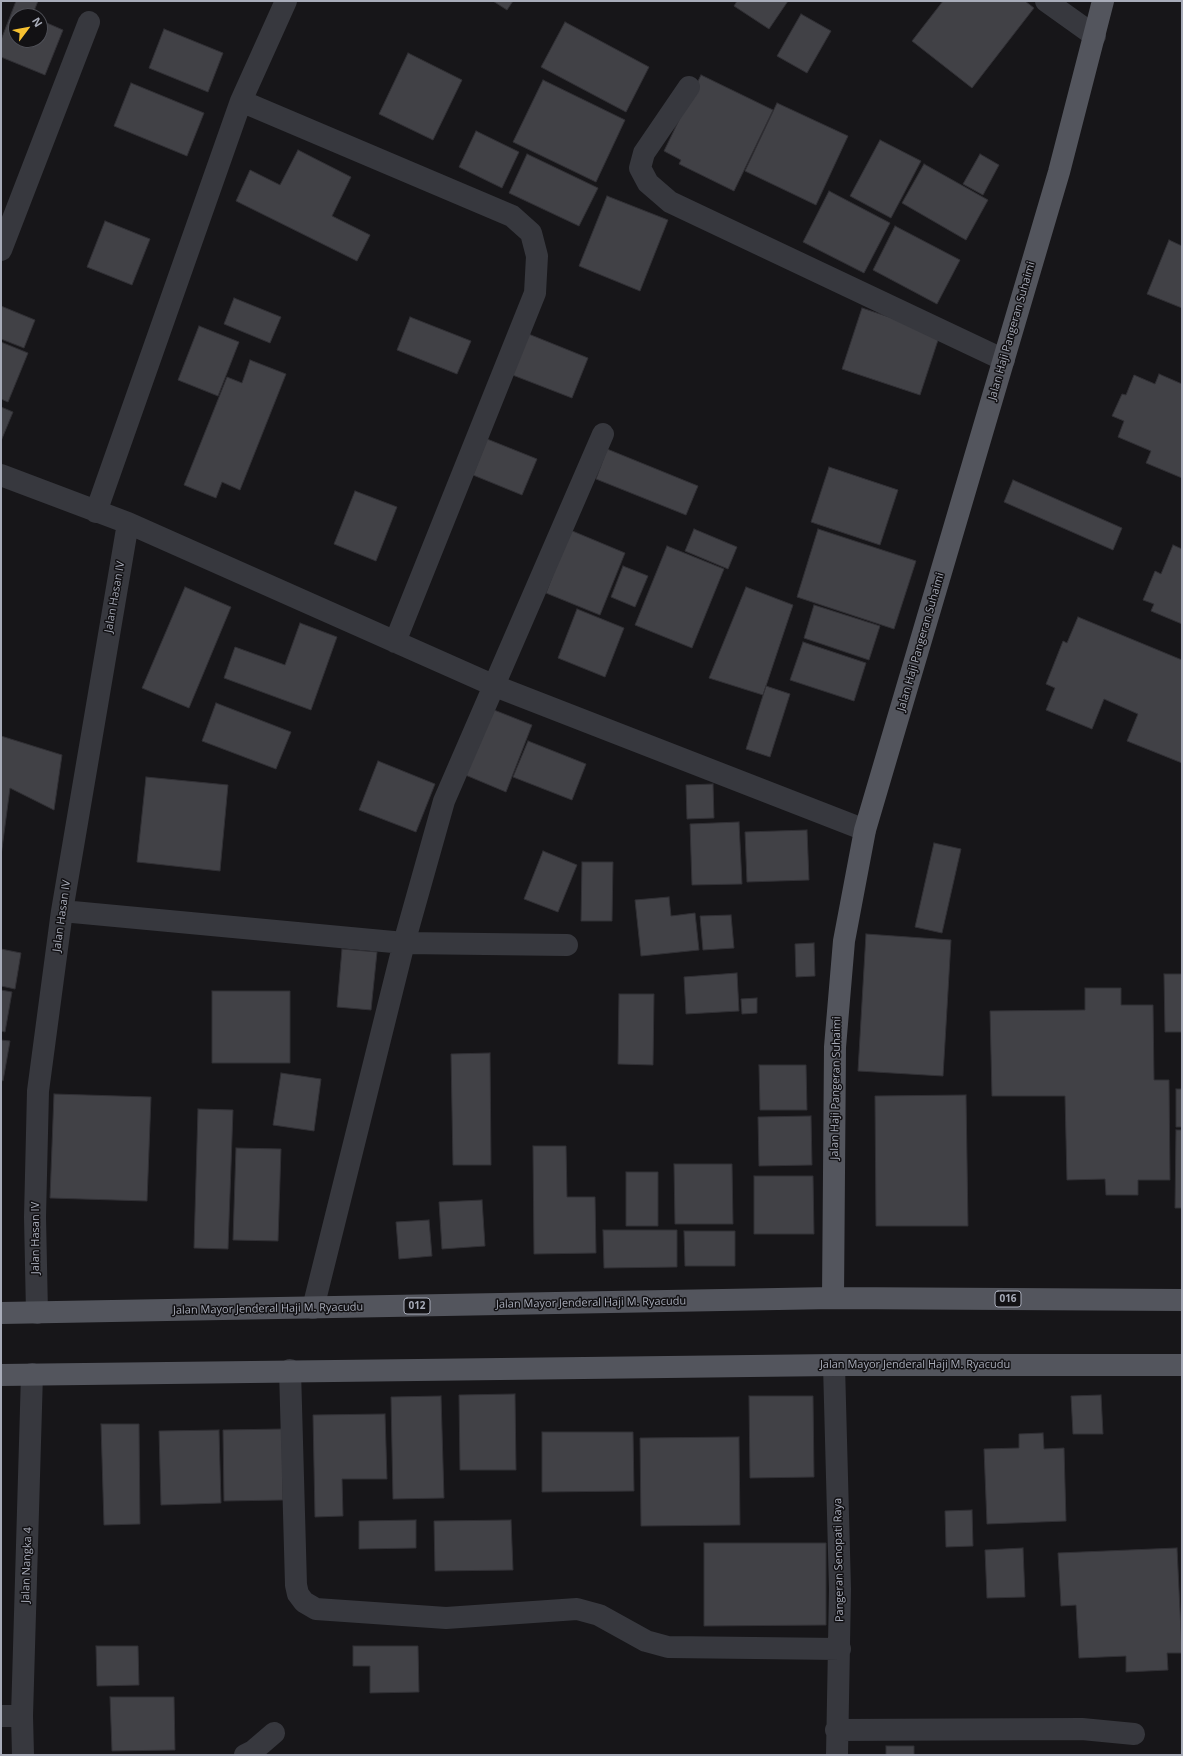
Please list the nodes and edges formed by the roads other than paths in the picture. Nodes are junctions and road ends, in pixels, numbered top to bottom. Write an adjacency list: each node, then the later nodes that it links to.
1 (286, 1): 7 (street)
2 (1046, 1): 5 (street)
3 (1103, 1): 5 (main road, Jalan Haji Pangeran Suhaimi)
4 (89, 22): 8 (street)
5 (1095, 36): 9 (main road, Jalan Haji Pangeran Suhaimi)
6 (689, 87): 9 (street)
7 (241, 101): 12 (street); 14 (street)
8 (1, 250)
9 (1004, 360): 16 (main road, Jalan Haji Pangeran Suhaimi)
10 (603, 434): 15 (street)
11 (1, 475): 12 (street)
12 (96, 512): 13 (street)
13 (128, 523): 14 (street); 17 (street, Jalan Hasan IV)
14 (395, 642): 15 (street)
15 (495, 686): 16 (street); 18 (street)
16 (865, 830): 20 (main road, Jalan Haji Pangeran Suhaimi)
17 (62, 911): 18 (street); 24 (street, Jalan Hasan IV)
18 (404, 943): 19 (street); 22 (street)
19 (567, 945)
20 (833, 1298): 21 (main road, Jalan Mayor Jenderal Haji M. Ryacudu / 016); 22 (main road, Jalan Mayor Jenderal Haji M. Ryacudu / 012)
21 (1182, 1300)
22 (313, 1308): 24 (main road, Jalan Mayor Jenderal Haji M. Ryacudu / 012)
23 (1, 1313): 24 (main road, Jalan Mayor Jenderal Haji M. Ryacudu / 012)
24 (37, 1313)
25 (834, 1365): 26 (main road, Jalan Mayor Jenderal Haji M. Ryacudu); 27 (main road, Jalan Mayor Jenderal Haji M. Ryacudu); 30 (street, Pangeran Senopati Raya)
26 (1182, 1365)
27 (290, 1370): 28 (main road, Jalan Mayor Jenderal Haji M. Ryacudu); 30 (street)
28 (32, 1374): 29 (main road, Jalan Mayor Jenderal Haji M. Ryacudu); 31 (street, Jalan Nangka 4)
29 (1, 1375)
30 (840, 1649): 32 (street, Pangeran Senopati Raya)
31 (12, 1716): 35 (street, Jalan Nangka 4)
32 (836, 1730): 34 (street); 37 (street, Pangeran Senopati Raya)
33 (274, 1733): 36 (street)
34 (1134, 1734)
35 (23, 1755)
36 (245, 1755)
37 (837, 1755)

